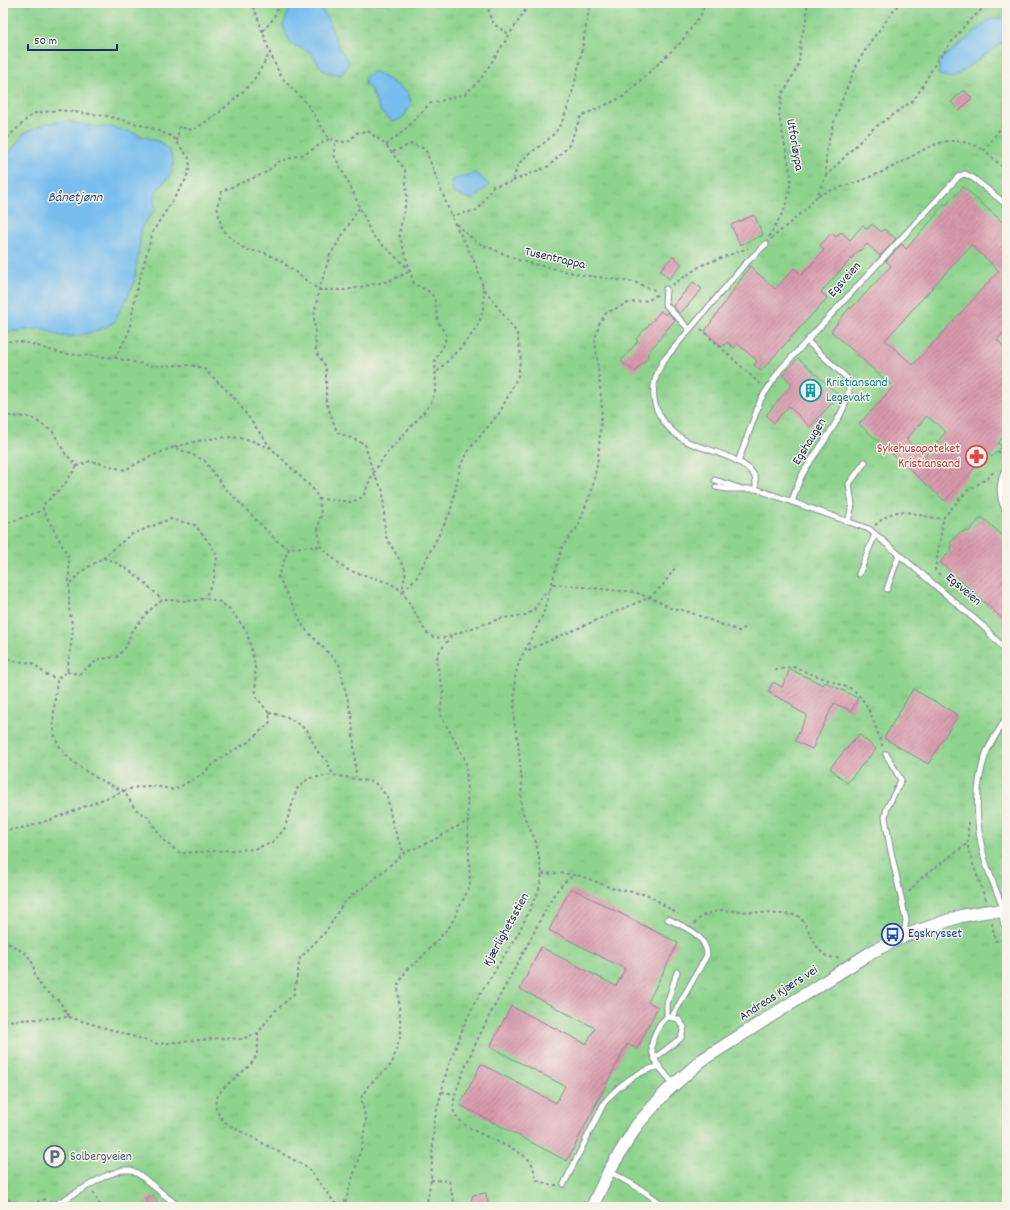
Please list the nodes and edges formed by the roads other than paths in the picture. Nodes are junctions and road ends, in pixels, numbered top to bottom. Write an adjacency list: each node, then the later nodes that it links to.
1 (1007, 205): 5 (lane, Egsveien)
2 (766, 244): 4 (lane)
3 (666, 289): 4 (lane)
4 (689, 329): 6 (lane)
5 (807, 341): 6 (lane, Egsveien); 13 (lane, Egshaugen)
6 (738, 462): 12 (lane)
7 (865, 462): 15 (lane)
8 (1002, 468): 14 (street)
9 (715, 480): 11 (lane)
10 (716, 487): 11 (lane)
11 (740, 488): 12 (lane, Egsveien)
12 (756, 489): 13 (lane, Egsveien)
13 (792, 502): 15 (lane, Egsveien)
14 (1007, 508)
15 (848, 522): 16 (lane, Egsveien)
16 (875, 534): 17 (lane, Egsveien); 18 (lane)
17 (898, 554): 19 (lane); 20 (lane, Egsveien)
18 (859, 574)
19 (887, 589)
20 (1007, 652)
21 (1007, 717): 23 (lane)
22 (886, 754): 25 (lane)
23 (1006, 916): 25 (street, Andreas Kjærs vei)
24 (668, 919): 27 (lane)
25 (904, 936): 30 (street, Andreas Kjærs vei)
26 (677, 972): 27 (lane)
27 (670, 1017): 28 (lane); 28 (lane)
28 (655, 1058): 29 (lane)
29 (659, 1067): 30 (lane); 32 (lane)
30 (674, 1084): 31 (street, Andreas Kjærs vei)
31 (609, 1171): 35 (street, Andreas Kjærs vei); 36 (lane)
32 (564, 1184)
33 (51, 1203): 34 (lane)
34 (179, 1207)
35 (592, 1207)
36 (666, 1207)

